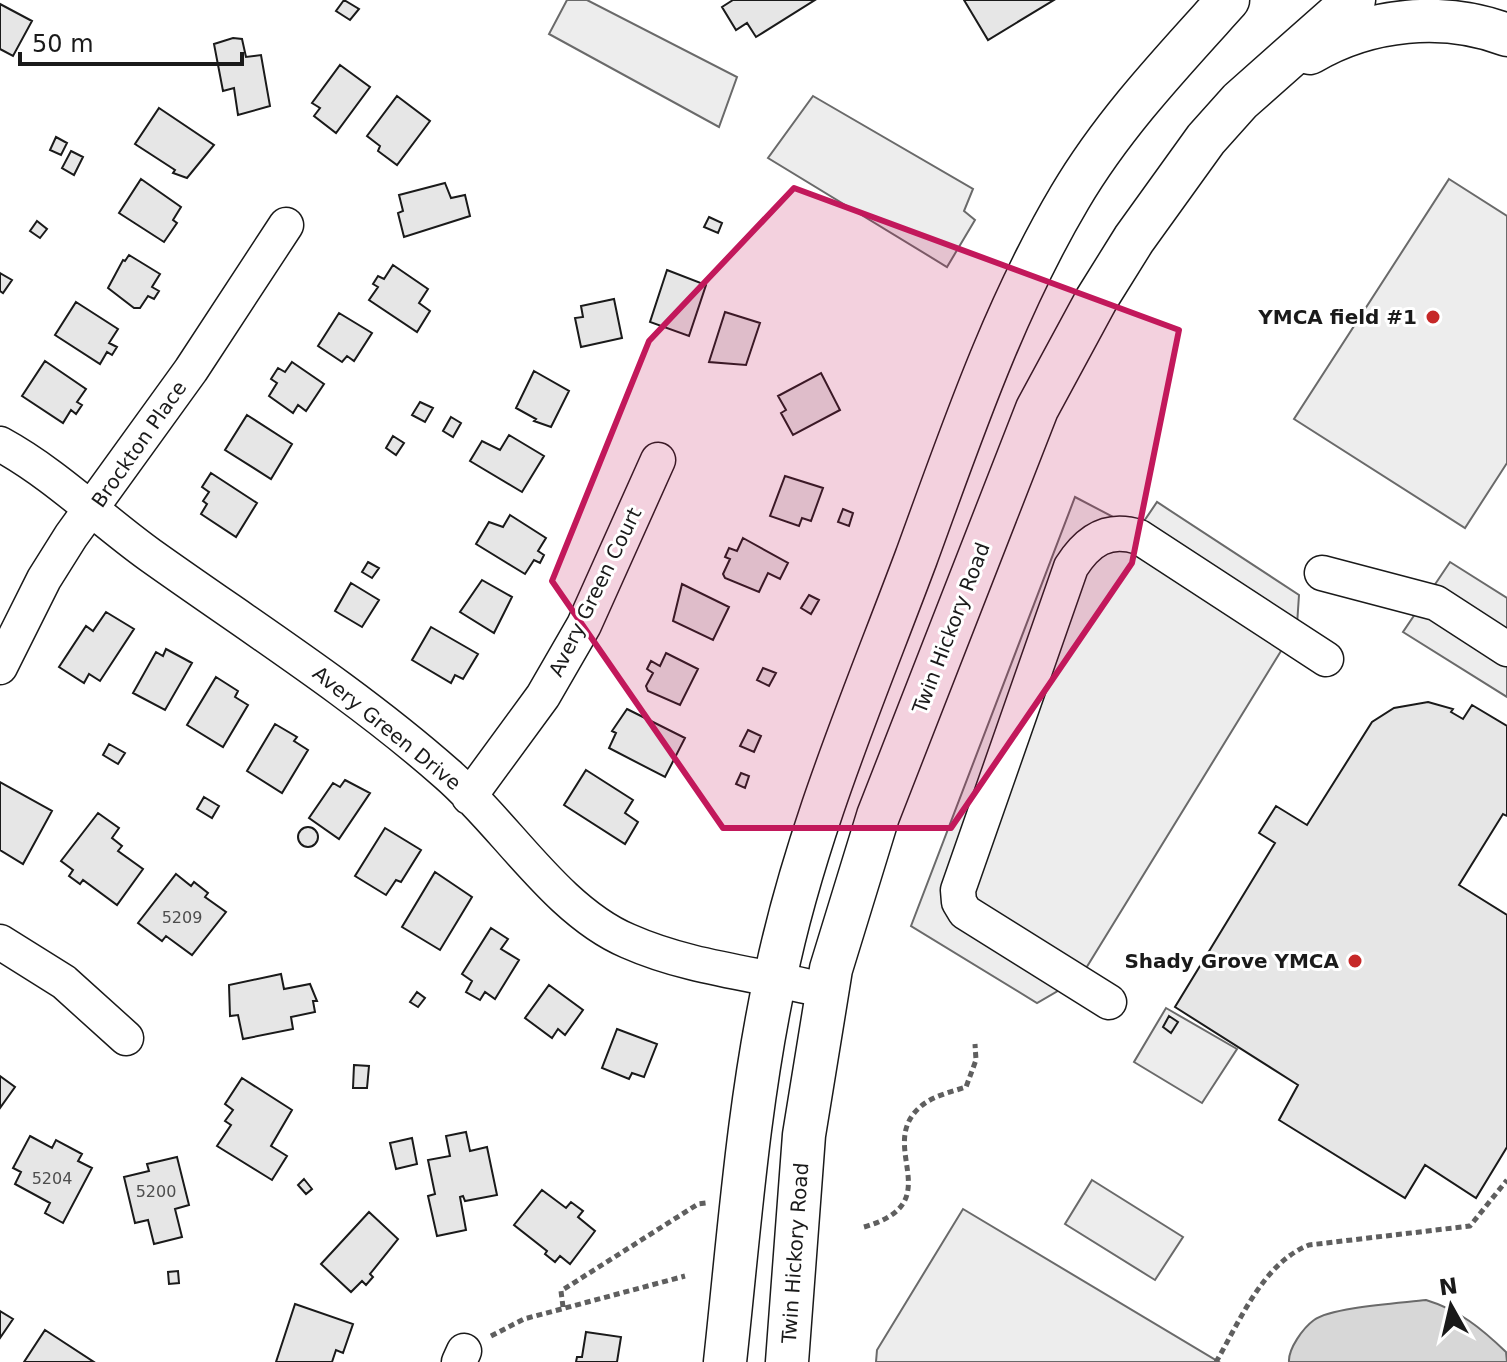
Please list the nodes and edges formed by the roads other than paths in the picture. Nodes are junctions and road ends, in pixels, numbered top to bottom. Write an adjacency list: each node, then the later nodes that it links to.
1 (1228, 0): 15 (main road)
2 (1354, 0): 4 (main road, Twin Hickory Road)
3 (1507, 35): 4 (main road)
4 (1240, 101): 16 (main road, Twin Hickory Road)
5 (286, 225): 8 (street, Brockton Place)
6 (0, 444): 8 (street, Avery Green Drive)
7 (658, 460): 13 (street, Avery Green Court)
8 (92, 509): 12 (street, Brockton Place); 13 (street, Avery Green Drive)
9 (1322, 573): 10 (street)
10 (1507, 649)
11 (1326, 659): 17 (street)
12 (0, 667)
13 (469, 797): 15 (street, Avery Green Drive)
14 (0, 942): 18 (street)
15 (775, 977): 16 (street, Avery Green Drive); 19 (main road)
16 (827, 991): 20 (main road, Twin Hickory Road)
17 (1109, 1002)
18 (126, 1038)
19 (725, 1362)
20 (787, 1362)

